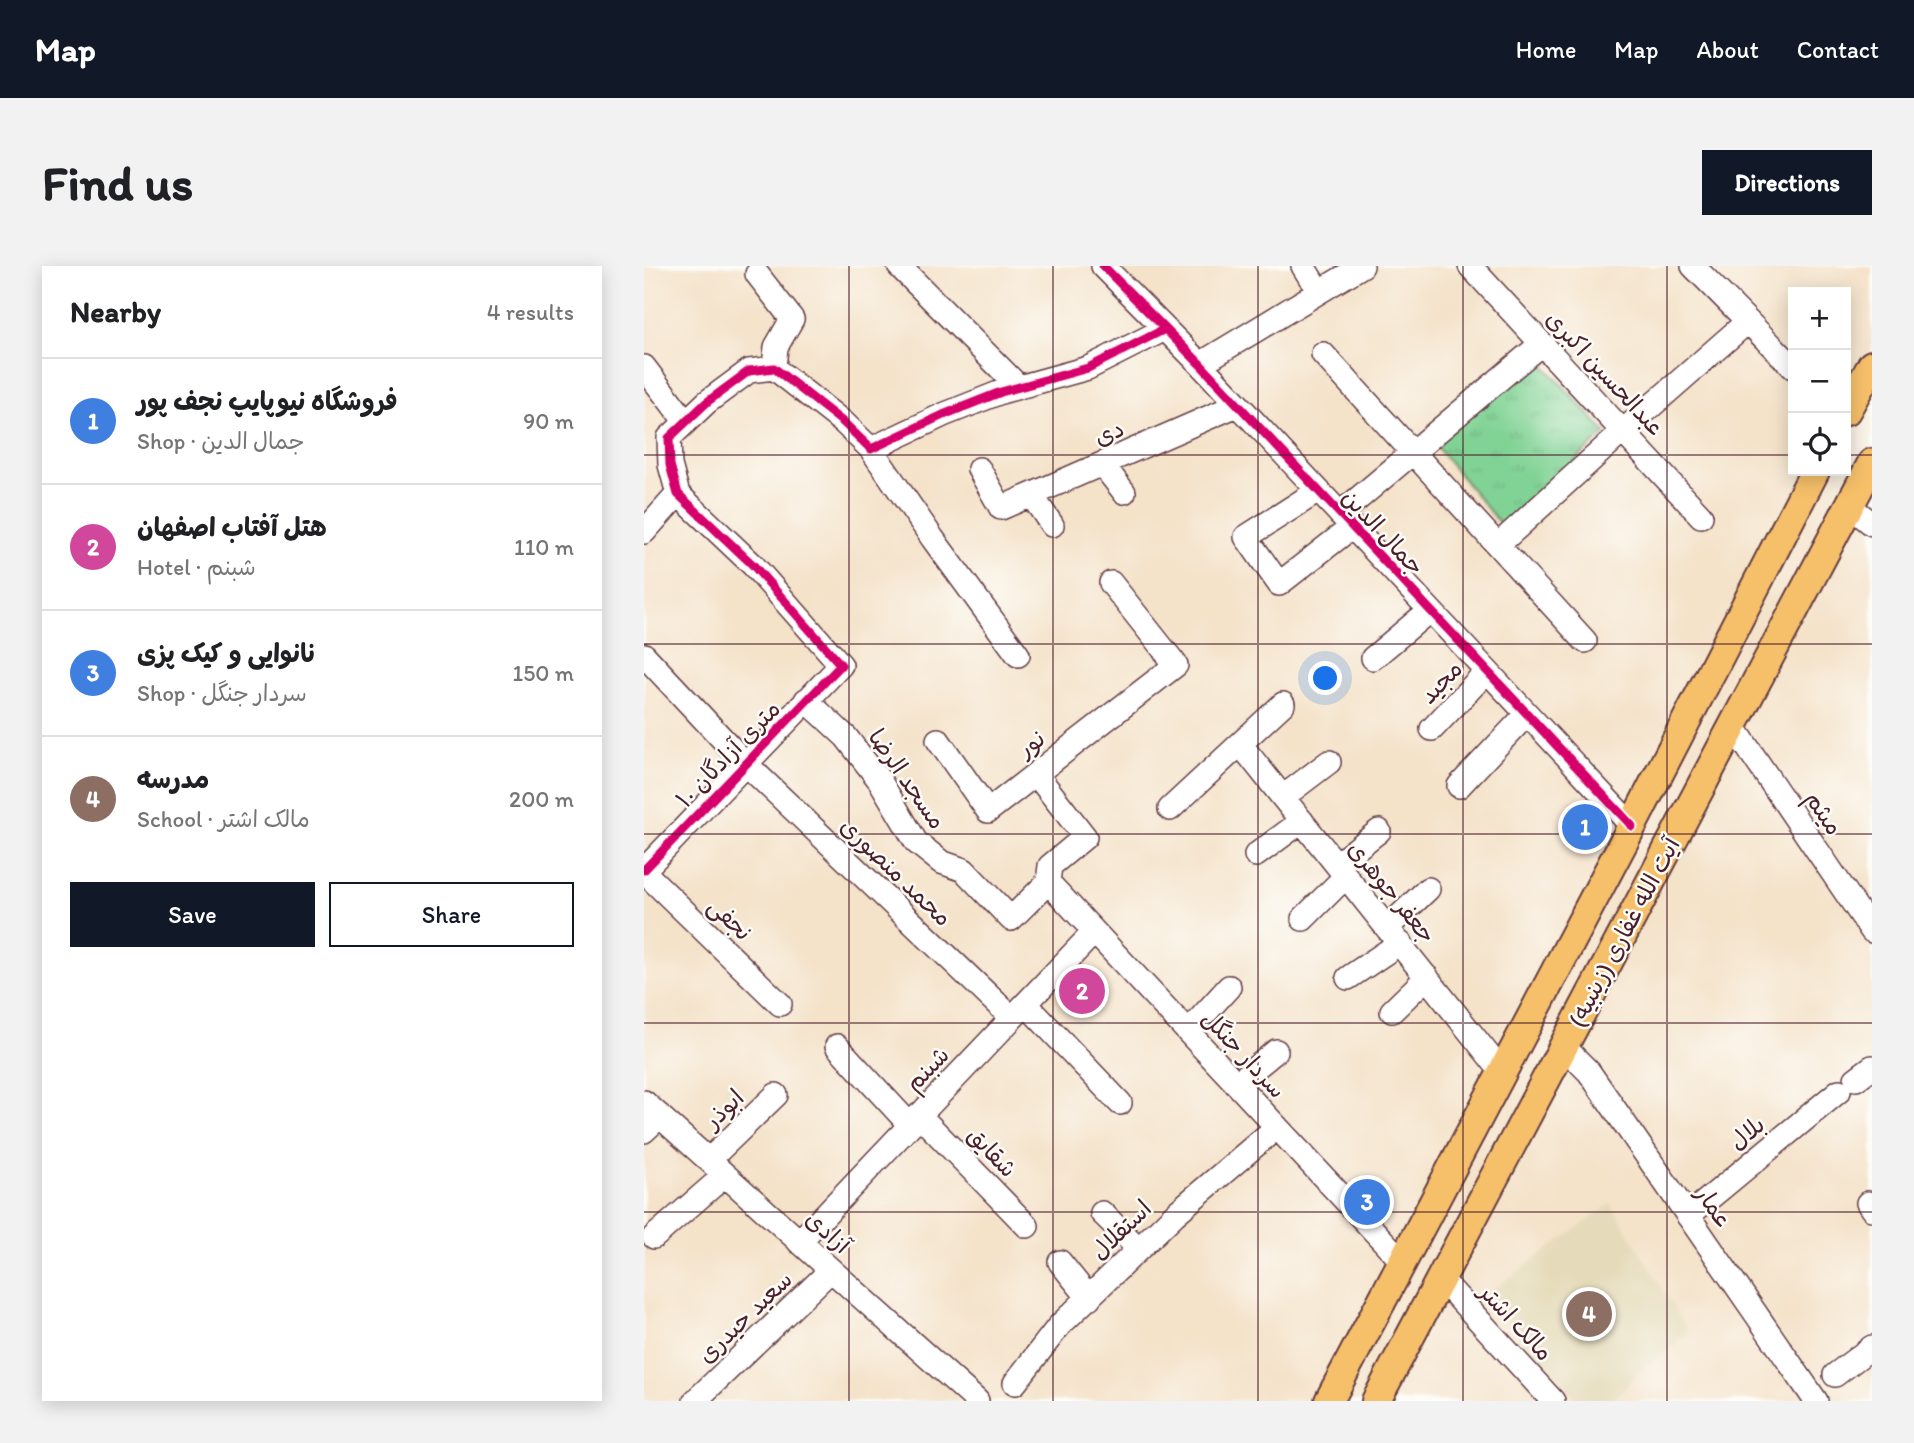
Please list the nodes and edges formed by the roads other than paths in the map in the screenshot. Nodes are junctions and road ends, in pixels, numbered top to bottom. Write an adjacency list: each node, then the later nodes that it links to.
1 (899, 266): 18 (street)
2 (1103, 266): 10 (street, جمال الدین)
3 (1303, 266): 8 (street)
4 (1362, 266): 8 (street)
5 (1470, 266): 11 (street, عبدالحسین اکبری)
6 (1693, 266): 9 (street)
7 (757, 274): 16 (street)
8 (1319, 292): 14 (street)
9 (1747, 322): 13 (street); 22 (street)
10 (1165, 329): 14 (street, جمال الدین); 18 (street)
11 (1541, 344): 22 (street, عبدالحسین اکبری); 24 (street)
12 (1323, 354): 24 (street)
13 (1788, 362)
14 (1200, 364): 20 (street, جمال الدین)
15 (1872, 365): 19 (main road)
16 (774, 368): 21 (street); 23 (street)
17 (647, 378): 21 (street)
18 (1019, 387): 23 (street)
19 (1851, 402)
20 (1237, 404): 26 (street, دی); 29 (street, جمال الدین)
21 (686, 422): 31 (street)
22 (1622, 431): 34 (street, عبدالحسین اکبری); 39 (street)
23 (871, 449): 43 (street)
24 (1413, 452): 35 (street); 39 (street)
25 (1872, 463): 33 (main road, آیت الله غفاری (زینبیه))
26 (1101, 464): 30 (street); 32 (street, دی)
27 (979, 468): 32 (street, دی)
28 (1812, 476): 61 (main road, آیت الله غفاری (زینبیه))
29 (1318, 491): 35 (street, جمال الدین); 35 (street)
30 (1124, 492)
31 (678, 494): 38 (street); 47 (street, ۱۰ متری آزادگان)
32 (1032, 496): 37 (street)
33 (1849, 505): 36 (street); 50 (main road, آیت الله غفاری (زینبیه))
34 (1701, 516)
35 (1346, 521): 41 (street, جمال الدین)
36 (1872, 524)
37 (1052, 525)
38 (644, 531)
39 (1498, 545): 42 (street)
40 (1111, 583): 56 (street, نور)
41 (1430, 610): 45 (street); 46 (street, جمال الدین)
42 (1585, 641)
43 (1018, 654)
44 (644, 655): 55 (street)
45 (1373, 658)
46 (1487, 671): 49 (street, جمال الدین); 51 (street, مجید)
47 (807, 700): 55 (street, ۱۰ متری آزادگان); 66 (street, مسجد الرضا)
48 (1283, 704): 53 (street)
49 (1527, 714): 57 (street); 61 (street, جمال الدین)
50 (1733, 726): 69 (street, میثم); 80 (main road, آیت الله غفاری (زینبیه))
51 (1432, 729)
52 (938, 740): 56 (street, نور)
53 (1241, 745): 58 (street, جعفر جوهری); 59 (street)
54 (1329, 762): 58 (street)
55 (745, 763): 65 (street, ۱۰ متری آزادگان); 76 (street, محمد منصوری)
56 (1036, 774): 66 (street, مسجد الرضا)
57 (1460, 786)
58 (1283, 797): 60 (street, جعفر جوهری)
59 (1170, 809)
60 (1302, 821): 63 (street); 64 (street, جعفر جوهری)
61 (1632, 826): 82 (main road, آیت الله غفاری (زینبیه))
62 (1379, 831): 64 (street)
63 (1255, 855)
64 (1342, 870): 68 (street); 71 (street, جعفر جوهری)
65 (644, 871): 75 (street, نجفی)
66 (1048, 882): 70 (street, سردار جنگل)
67 (1428, 889): 71 (street)
68 (1303, 919)
69 (1869, 919)
70 (1094, 932): 76 (street, شبنم); 78 (street, سردار جنگل)
71 (1394, 936): 72 (street, جعفر جوهری); 73 (street)
72 (1427, 977): 77 (street); 82 (street, جعفر جوهری)
73 (1348, 978)
74 (1229, 987): 78 (street)
75 (780, 1004)
76 (1019, 1011): 86 (street, محمد منصوری); 88 (street, شبنم)
77 (1392, 1011)
78 (1188, 1032): 84 (street, سردار جنگل)
79 (837, 1046): 88 (street, شقایق)
80 (1563, 1046): 92 (street, عمار); 100 (main road, آیت الله غفاری (زینبیه))
81 (1276, 1051): 84 (street)
82 (1502, 1072): 97 (main road, آیت الله غفاری (زینبیه))
83 (1856, 1079): 92 (street, بلال)
84 (1236, 1084): 89 (street, سردار جنگل)
85 (776, 1095): 90 (street, ابوذر)
86 (1120, 1103)
87 (649, 1116): 90 (street, آزادی)
88 (915, 1120): 93 (street, شقایق); 95 (street, شبنم)
89 (1277, 1127): 96 (street, استقلال); 97 (street, سردار جنگل)
90 (717, 1168): 94 (street, ابوذر); 95 (street, آزادی)
91 (1101, 1213): 96 (street)
92 (1688, 1216): 110 (street, عمار)
93 (1027, 1226)
94 (654, 1237)
95 (799, 1242): 99 (street, آزادی)
96 (1139, 1249): 101 (street, استقلال)
97 (1402, 1261): 105 (main road, آیت الله غفاری (زینبیه))
98 (1060, 1262): 101 (street)
99 (831, 1270): 106 (street, سعید حیدری); 107 (street, آزادی)
100 (1440, 1278): 108 (main road, آیت الله غفاری (زینبیه)); 109 (street, مالک اشتر)
101 (1089, 1298): 104 (street, استقلال)
102 (1872, 1347): 103 (street)
103 (1835, 1375)
104 (1015, 1383)
105 (1334, 1391): 108 (main road)
106 (695, 1401)
107 (977, 1401)
108 (1375, 1401)
109 (1553, 1401)
110 (1816, 1401)

